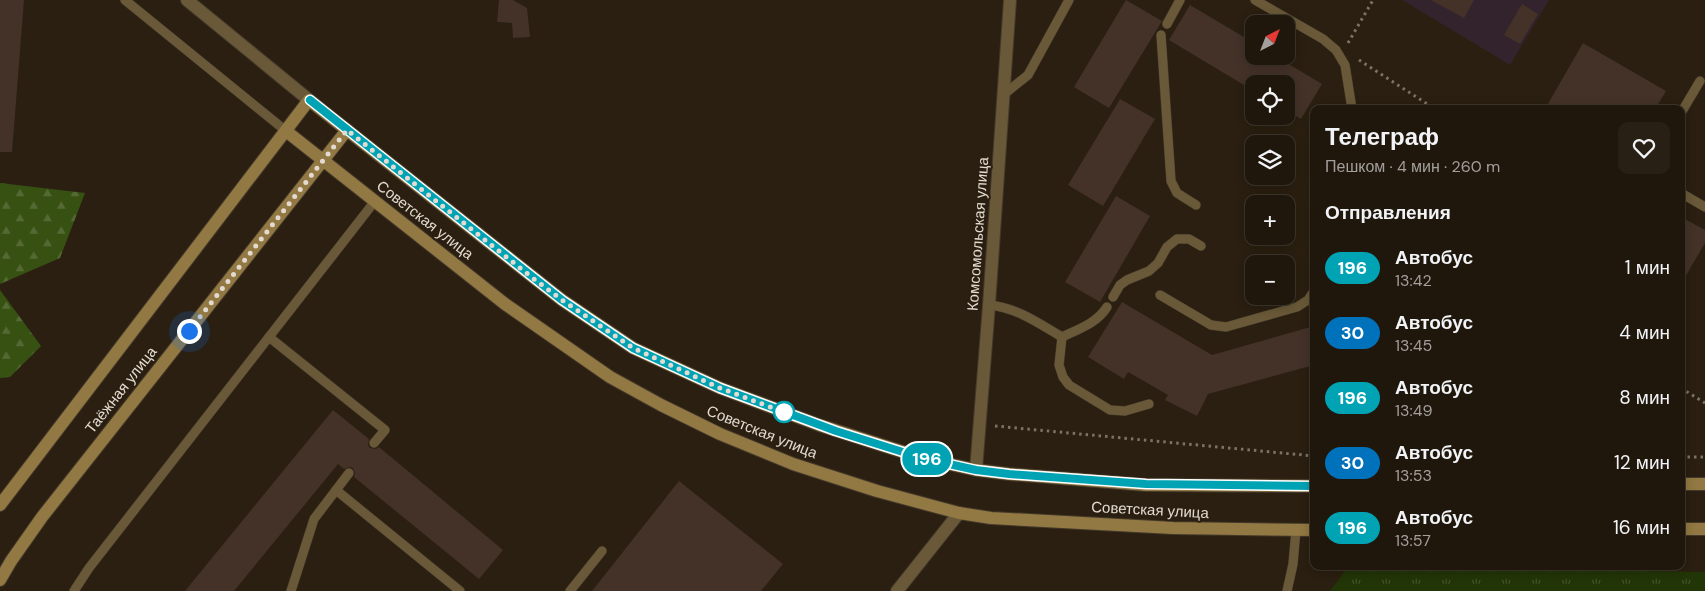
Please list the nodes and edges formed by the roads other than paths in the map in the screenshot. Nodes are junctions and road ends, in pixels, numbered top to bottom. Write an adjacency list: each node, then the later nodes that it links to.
1 (125, 0): 14 (lane)
2 (1010, 0): 10 (street, Комсомольская улица)
3 (1069, 0): 10 (lane)
4 (1180, 0): 7 (lane)
5 (1255, 0): 12 (lane)
6 (191, 1): 11 (street)
7 (1166, 24)
8 (1161, 35): 19 (lane)
9 (1700, 81): 13 (lane)
10 (1003, 95): 25 (street, Комсомольская улица)
11 (310, 100): 14 (street, Таёжная улица); 15 (street, Советская улица)
12 (1351, 105)
13 (1685, 106)
14 (286, 130): 16 (street, Советская улица); 37 (street, Таёжная улица)
15 (347, 130): 16 (street, Таёжная улица); 31 (street, Советская улица)
16 (323, 160): 18 (street, Советская улица); 44 (street, Таёжная улица)
17 (1685, 194): 20 (lane)
18 (375, 201): 27 (lane); 38 (street, Советская улица)
19 (1196, 205)
20 (1705, 207)
21 (1201, 246): 23 (lane)
22 (1160, 295): 24 (lane)
23 (1113, 297)
24 (1310, 297)
25 (989, 305): 28 (lane); 31 (street, Комсомольская улица)
26 (1107, 307): 28 (lane)
27 (269, 337): 30 (lane); 45 (lane)
28 (1062, 337): 29 (lane)
29 (1150, 404)
30 (374, 443)
31 (976, 470): 35 (street, Советская улица)
32 (349, 473): 36 (lane)
33 (1685, 484): 34 (street)
34 (1705, 484)
35 (1310, 486)
36 (336, 490): 46 (lane); 47 (lane)
37 (0, 505)
38 (959, 514): 40 (street, Советская улица); 49 (street)
39 (1685, 529): 42 (street)
40 (1296, 530): 41 (street, Советская улица); 50 (lane)
41 (1310, 530)
42 (1705, 530)
43 (602, 551): 48 (lane)
44 (0, 580)
45 (74, 591)
46 (291, 591)
47 (460, 591)
48 (570, 591)
49 (897, 591)
50 (1287, 591)

